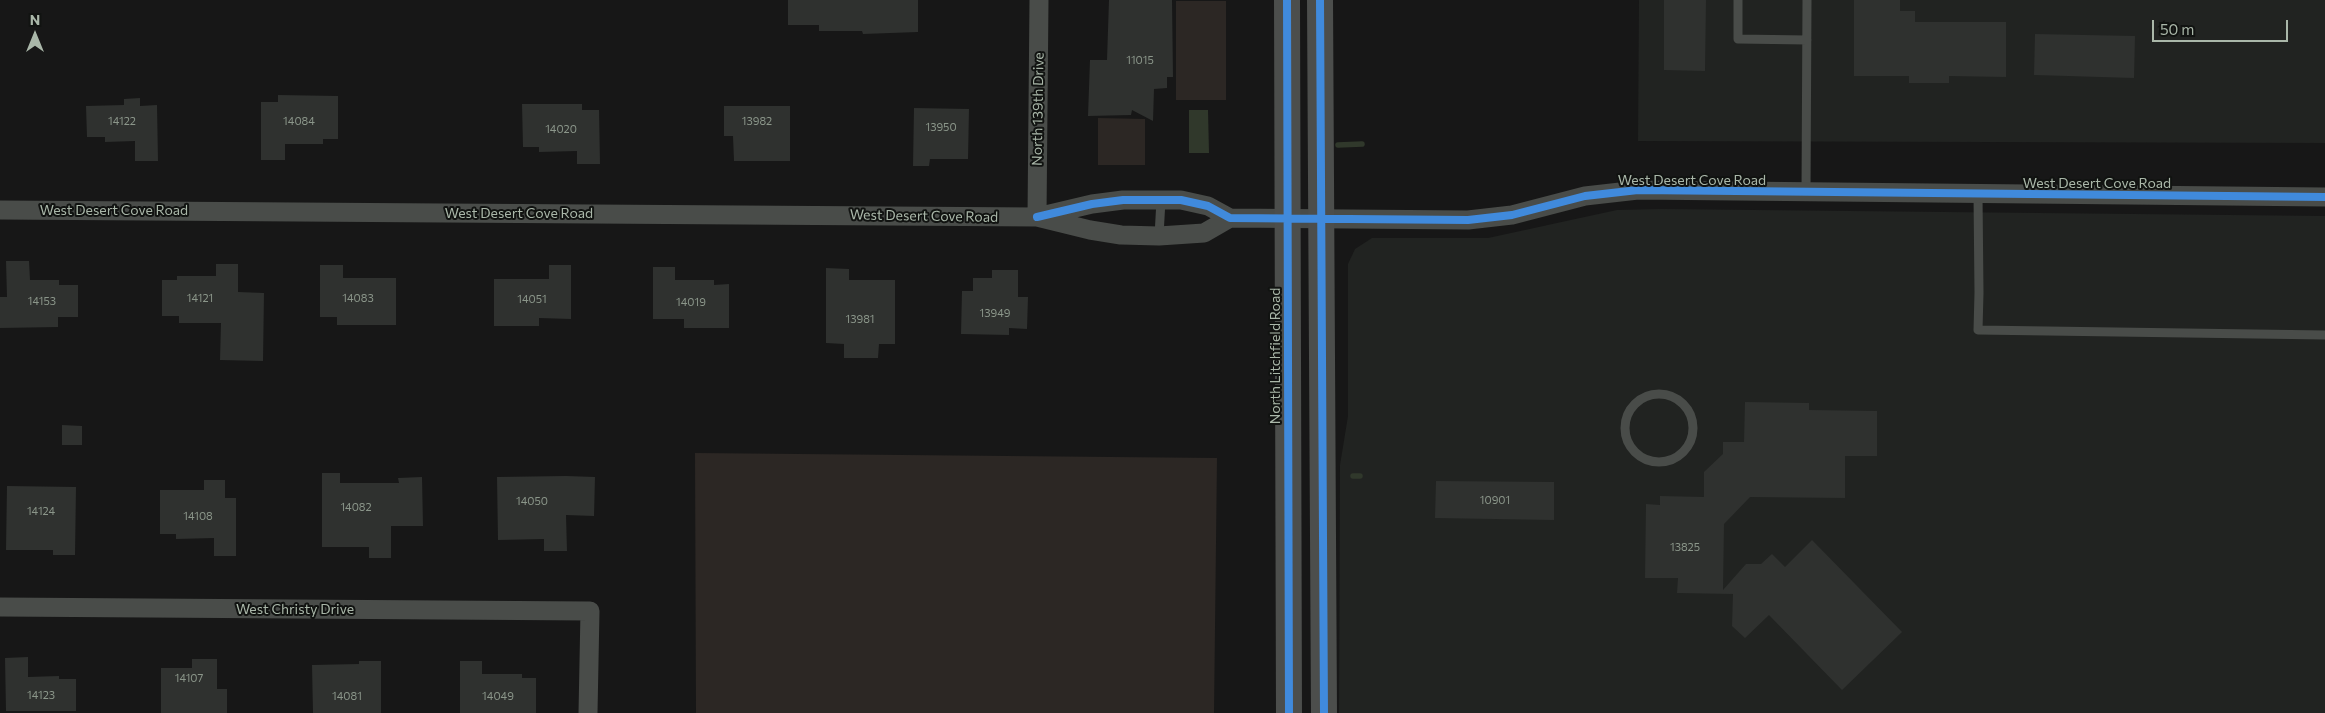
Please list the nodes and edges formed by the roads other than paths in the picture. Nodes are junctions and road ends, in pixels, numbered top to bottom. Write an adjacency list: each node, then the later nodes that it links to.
1 (1040, 0): 12 (street, North 139th Drive)
2 (1287, 0): 14 (main road, North Litchfield Road)
3 (1320, 0): 15 (main road)
4 (1738, 0): 6 (lane)
5 (1807, 0): 6 (lane)
6 (1807, 40): 7 (lane)
7 (1806, 192): 8 (street, West Desert Cove Road); 15 (street, West Desert Cove Road)
8 (1978, 195): 9 (street, West Desert Cove Road); 17 (lane)
9 (2325, 197)
10 (1160, 200): 12 (street, West Desert Cove Road); 13 (street, West Desert Cove Road); 16 (lane)
11 (0, 210): 12 (street, West Desert Cove Road)
12 (1038, 217): 16 (street, West Desert Cove Road)
13 (1230, 218): 14 (street, West Desert Cove Road); 16 (street, West Desert Cove Road)
14 (1288, 218): 15 (street, West Desert Cove Road); 19 (main road, North Litchfield Road)
15 (1321, 219): 20 (main road)
16 (1159, 236)
17 (2325, 335)
18 (1678, 400): 18 (lane)
19 (1288, 500): 20 (main road); 23 (main road, North Litchfield Road)
20 (1323, 602): 24 (main road)
21 (0, 607): 22 (street, West Christy Drive)
22 (588, 713)
23 (1289, 713)
24 (1324, 713)

